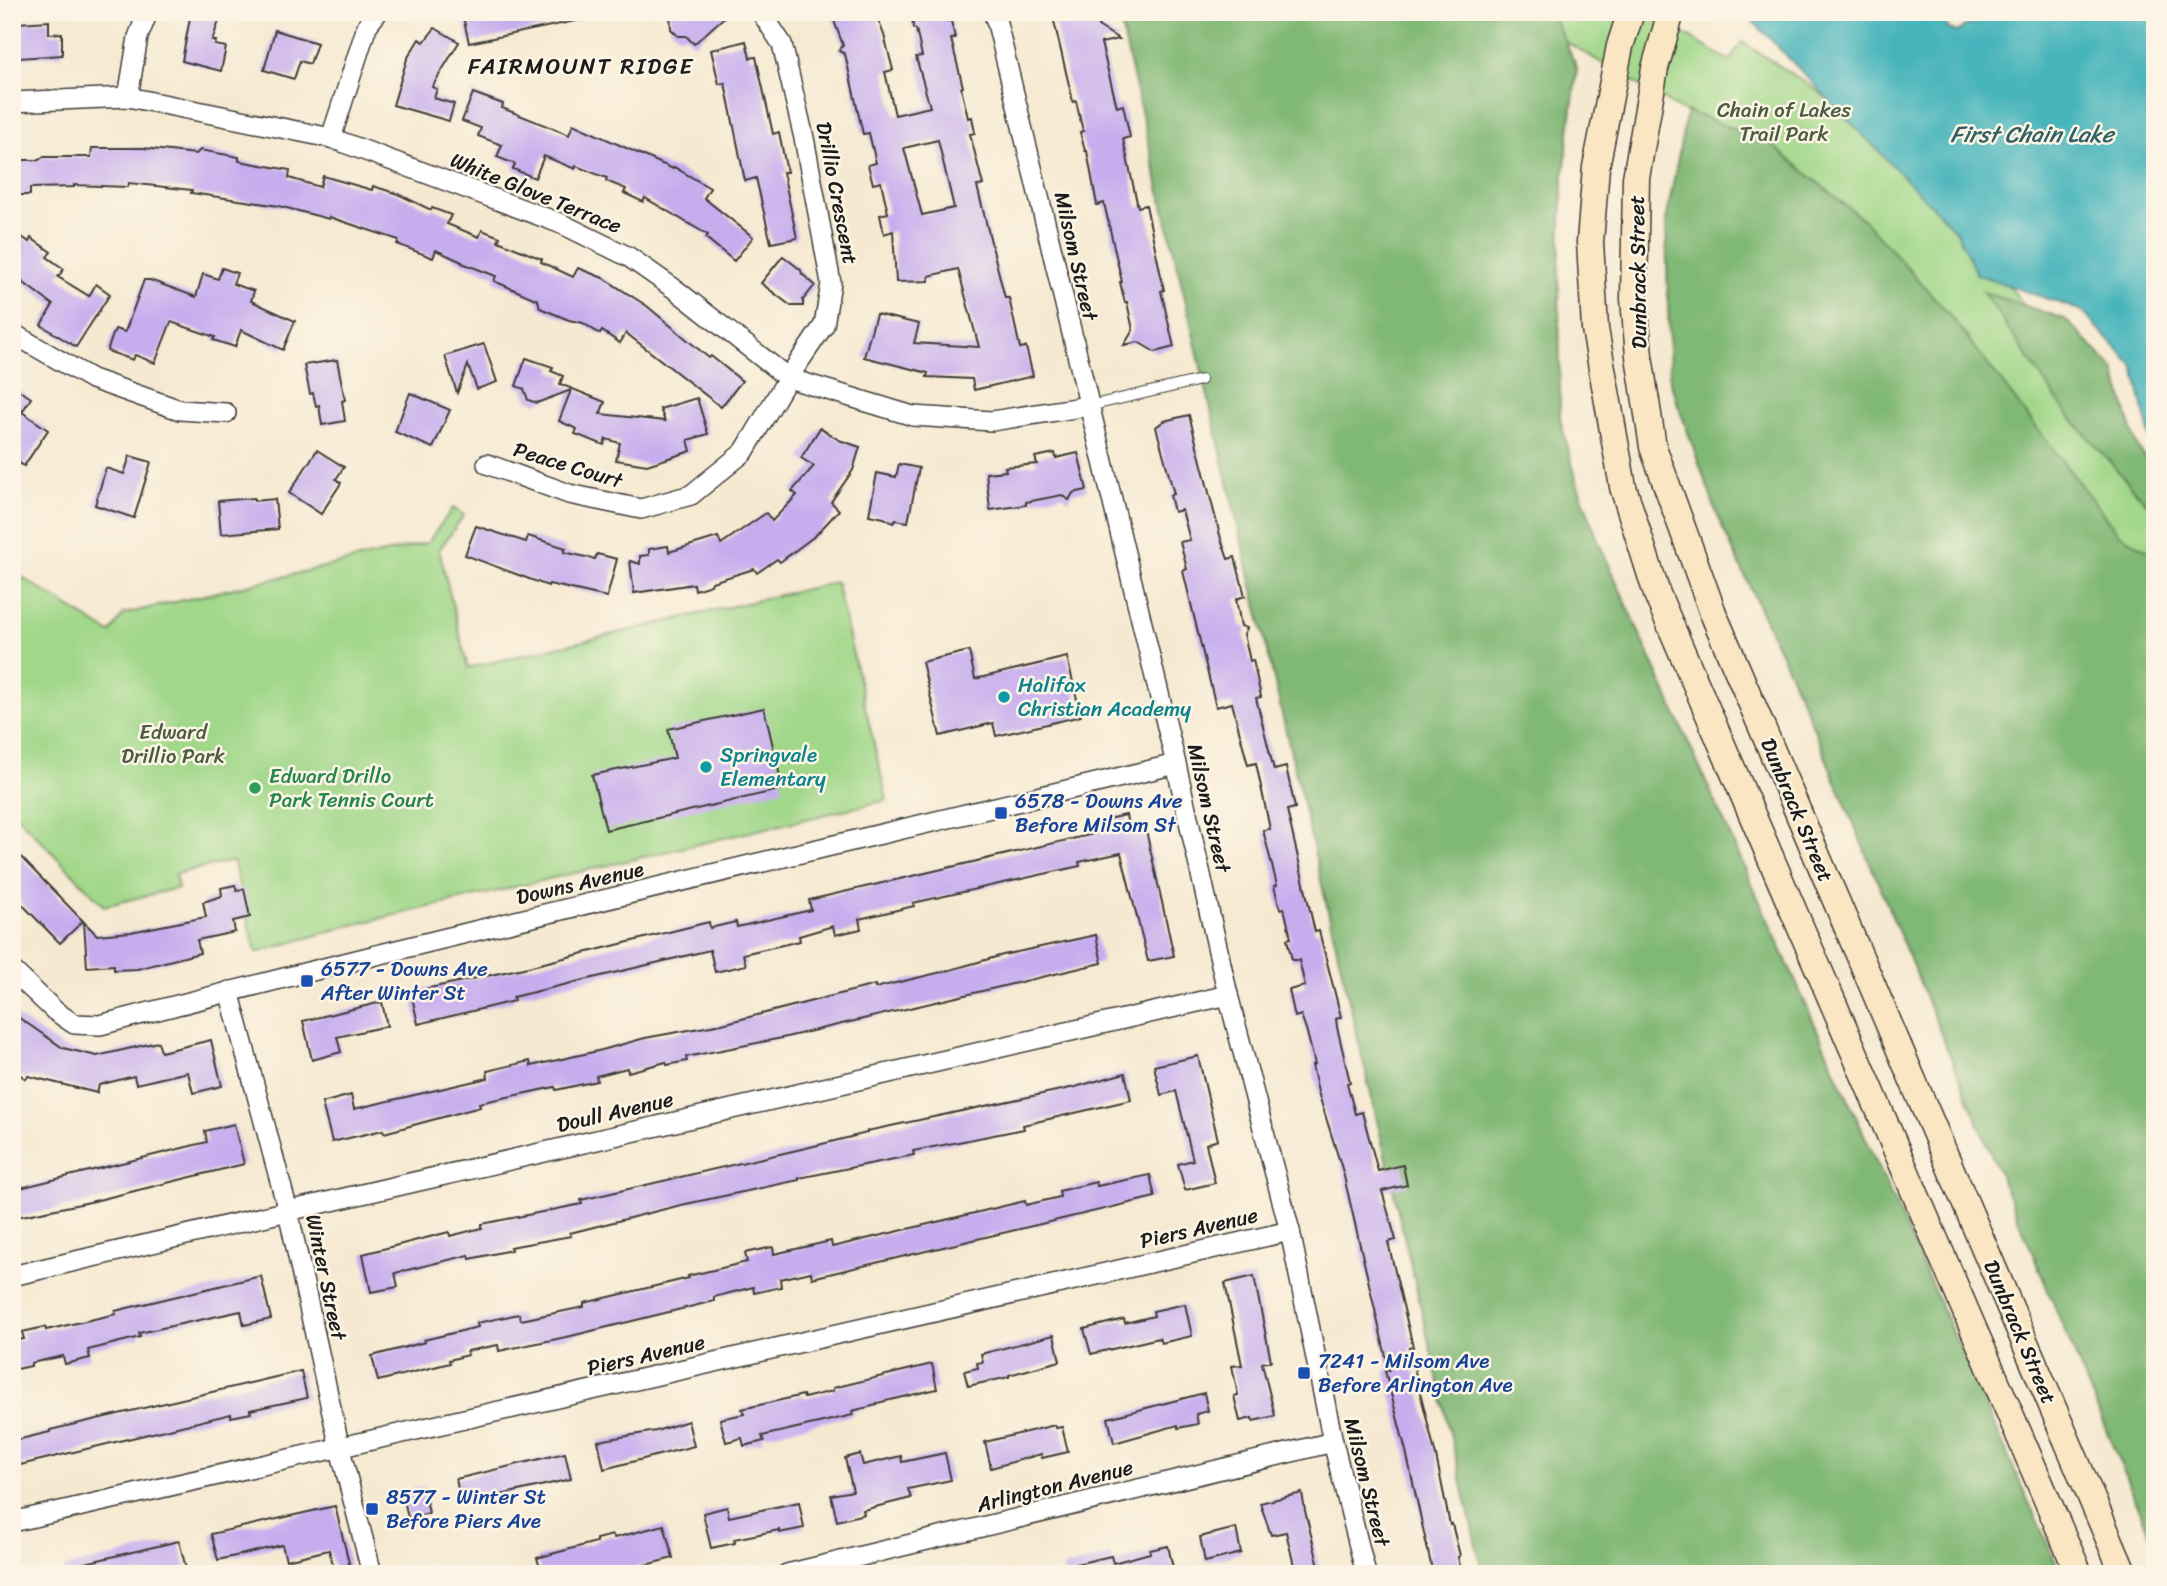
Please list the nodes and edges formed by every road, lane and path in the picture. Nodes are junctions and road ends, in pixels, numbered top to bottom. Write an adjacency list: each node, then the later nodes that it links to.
1 (148, 12): 7 (street)
2 (378, 12): 9 (street)
3 (761, 12): 11 (street, Drillio Crescent)
4 (993, 12): 13 (street, Milsom Street)
5 (1631, 12): 29 (main road, Dunbrack Street)
6 (1671, 12): 30 (main road, Dunbrack Street)
7 (128, 97): 8 (street, White Glove Terrace); 9 (street, White Glove Terrace)
8 (12, 102)
9 (331, 138): 11 (street, White Glove Terrace)
10 (12, 332): 14 (street)
11 (788, 378): 13 (street, White Glove Terrace); 15 (street, Peace Court)
12 (1201, 380): 13 (lane)
13 (1088, 407): 16 (street, Milsom Street)
14 (226, 414)
15 (487, 464)
16 (1176, 764): 18 (street, Downs Avenue); 19 (street, Milsom Street)
17 (12, 970): 18 (street, Downs Avenue)
18 (229, 992): 20 (street, Winter Street)
19 (1228, 995): 20 (street, Doull Avenue); 21 (street, Milsom Street)
20 (288, 1211): 22 (street, Doull Avenue); 24 (street, Winter Street)
21 (1290, 1231): 23 (street, Milsom Street); 24 (street, Piers Avenue)
22 (12, 1276)
23 (1333, 1442): 27 (street, Arlington Avenue); 28 (street, Milsom Street)
24 (340, 1448): 25 (street, Piers Avenue); 26 (street, Winter Street)
25 (12, 1522)
26 (372, 1574)
27 (787, 1574)
28 (1366, 1574)
29 (2079, 1574)
30 (2124, 1574)

